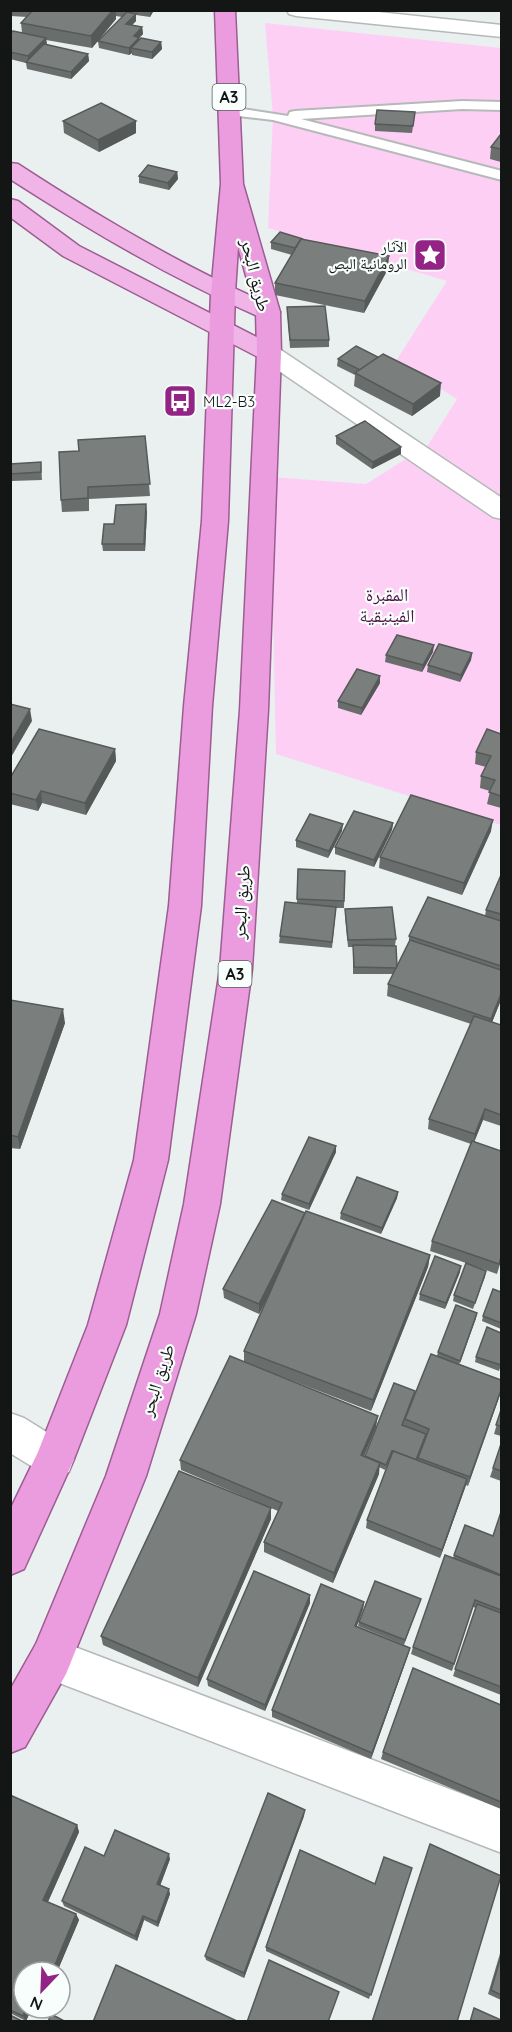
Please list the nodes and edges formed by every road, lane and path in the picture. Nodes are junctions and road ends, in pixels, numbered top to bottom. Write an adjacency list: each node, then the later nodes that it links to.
1 (225, 10): 5 (highway, طريق البحر / A3)
2 (296, 10): 3 (street)
3 (501, 32)
4 (501, 106): 6 (lane)
5 (229, 111): 6 (lane); 9 (highway, طريق البحر / A3)
6 (273, 116): 8 (lane)
7 (10, 168): 11 (main road)
8 (501, 176)
9 (232, 184): 11 (highway, طريق البحر / A3); 12 (highway, طريق البحر / A3)
10 (10, 206): 13 (main road)
11 (223, 293): 12 (main road); 13 (highway, طريق البحر / A3)
12 (268, 312): 14 (highway, طريق البحر / A3)
13 (222, 329): 14 (main road); 17 (highway, طريق البحر / A3)
14 (269, 353): 15 (street); 19 (highway, طريق البحر / A3)
15 (501, 511)
16 (10, 1431): 17 (street)
17 (55, 1459): 18 (highway, طريق البحر / A3)
18 (10, 1555)
19 (51, 1659): 20 (highway, طريق البحر / A3); 21 (street)
20 (10, 1732)
21 (501, 1831)

